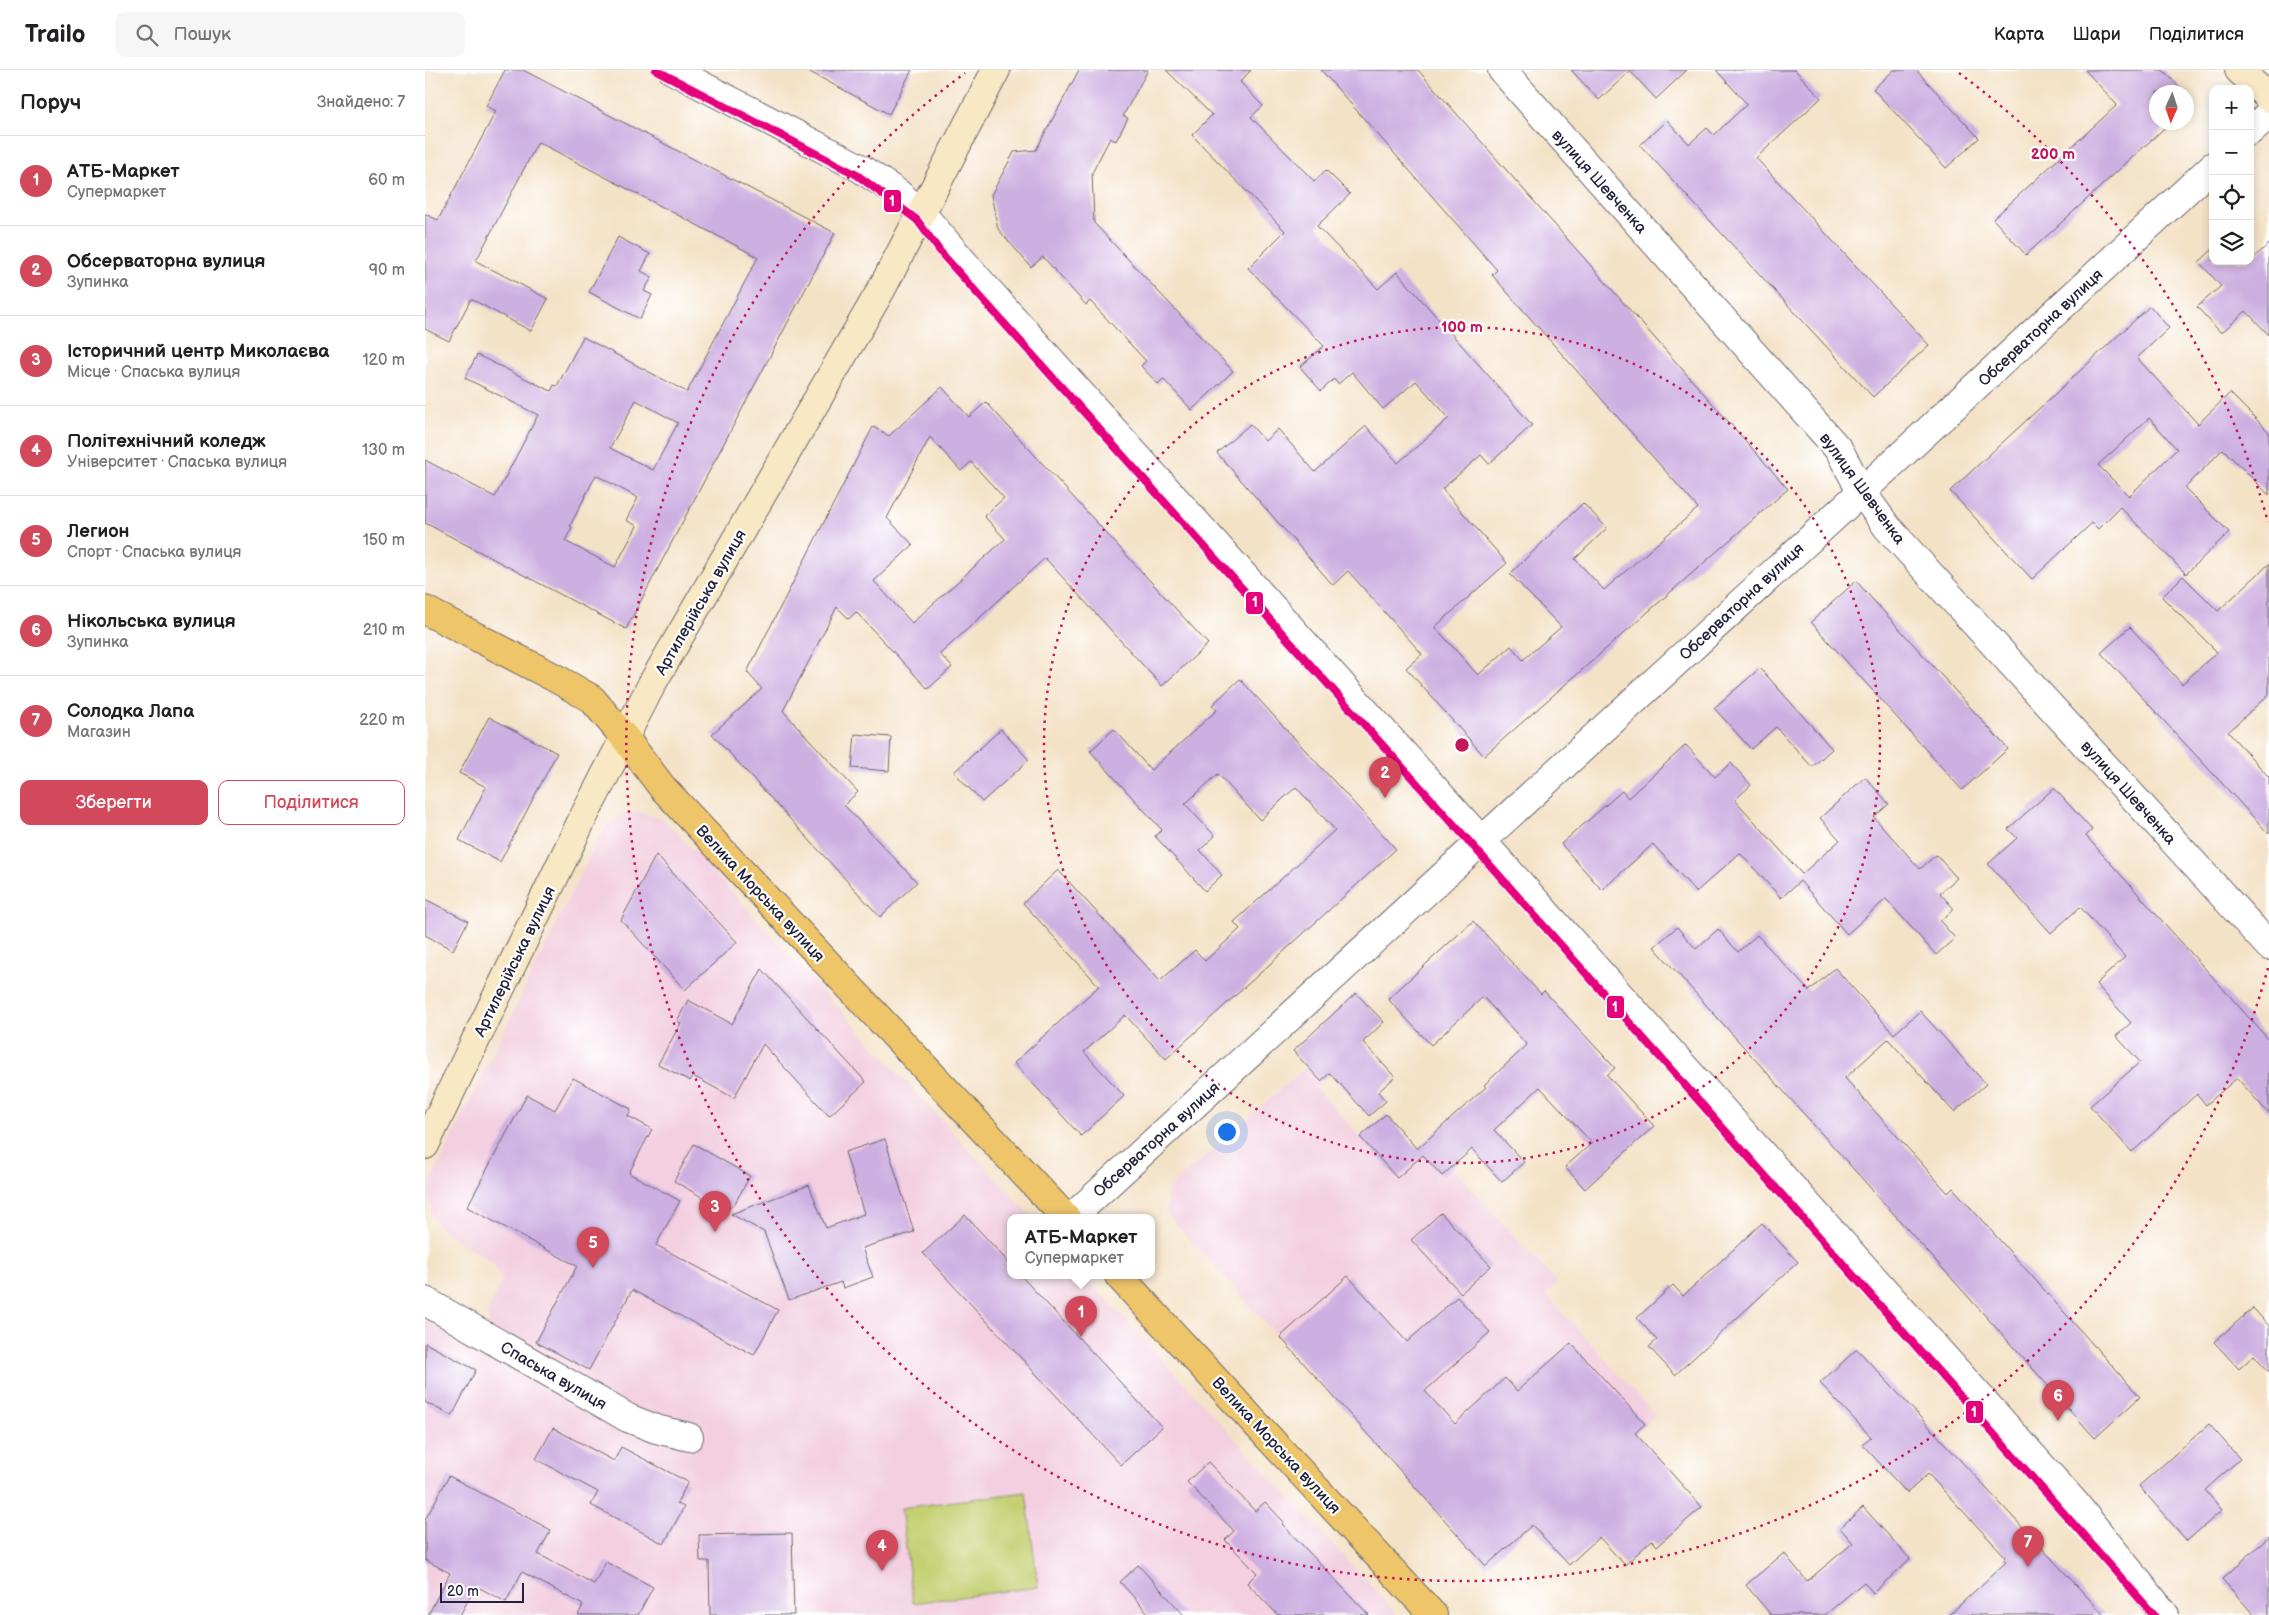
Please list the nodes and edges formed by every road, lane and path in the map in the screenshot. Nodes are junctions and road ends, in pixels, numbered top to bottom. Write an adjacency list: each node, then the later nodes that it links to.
1 (672, 70): 9 (street)
2 (996, 70): 9 (street, Артилерійська вулиця)
3 (1501, 70): 10 (street, вулиця Шевченка)
4 (2239, 70): 5 (street)
5 (2269, 98)
6 (2269, 114): 7 (street)
7 (2251, 130)
8 (2209, 170): 10 (street, Обсерваторна вулиця)
9 (921, 213): 12 (street, Артилерійська вулиця); 13 (street)
10 (1861, 491): 13 (street, Обсерваторна вулиця); 14 (street, вулиця Шевченка)
11 (425, 610): 12 (highway, Велика Морська вулиця)
12 (625, 738): 15 (street, Артилерійська вулиця); 16 (highway, Велика Морська вулиця)
13 (1481, 841): 17 (street, Обсерваторна вулиця); 22 (street)
14 (2269, 946)
15 (425, 1145)
16 (1062, 1214)
17 (1075, 1214)
18 (1122, 1279): 21 (highway, Велика Морська вулиця)
19 (425, 1301): 20 (street, Спаська вулиця)
20 (689, 1438)
21 (1433, 1615)
22 (2165, 1615)

